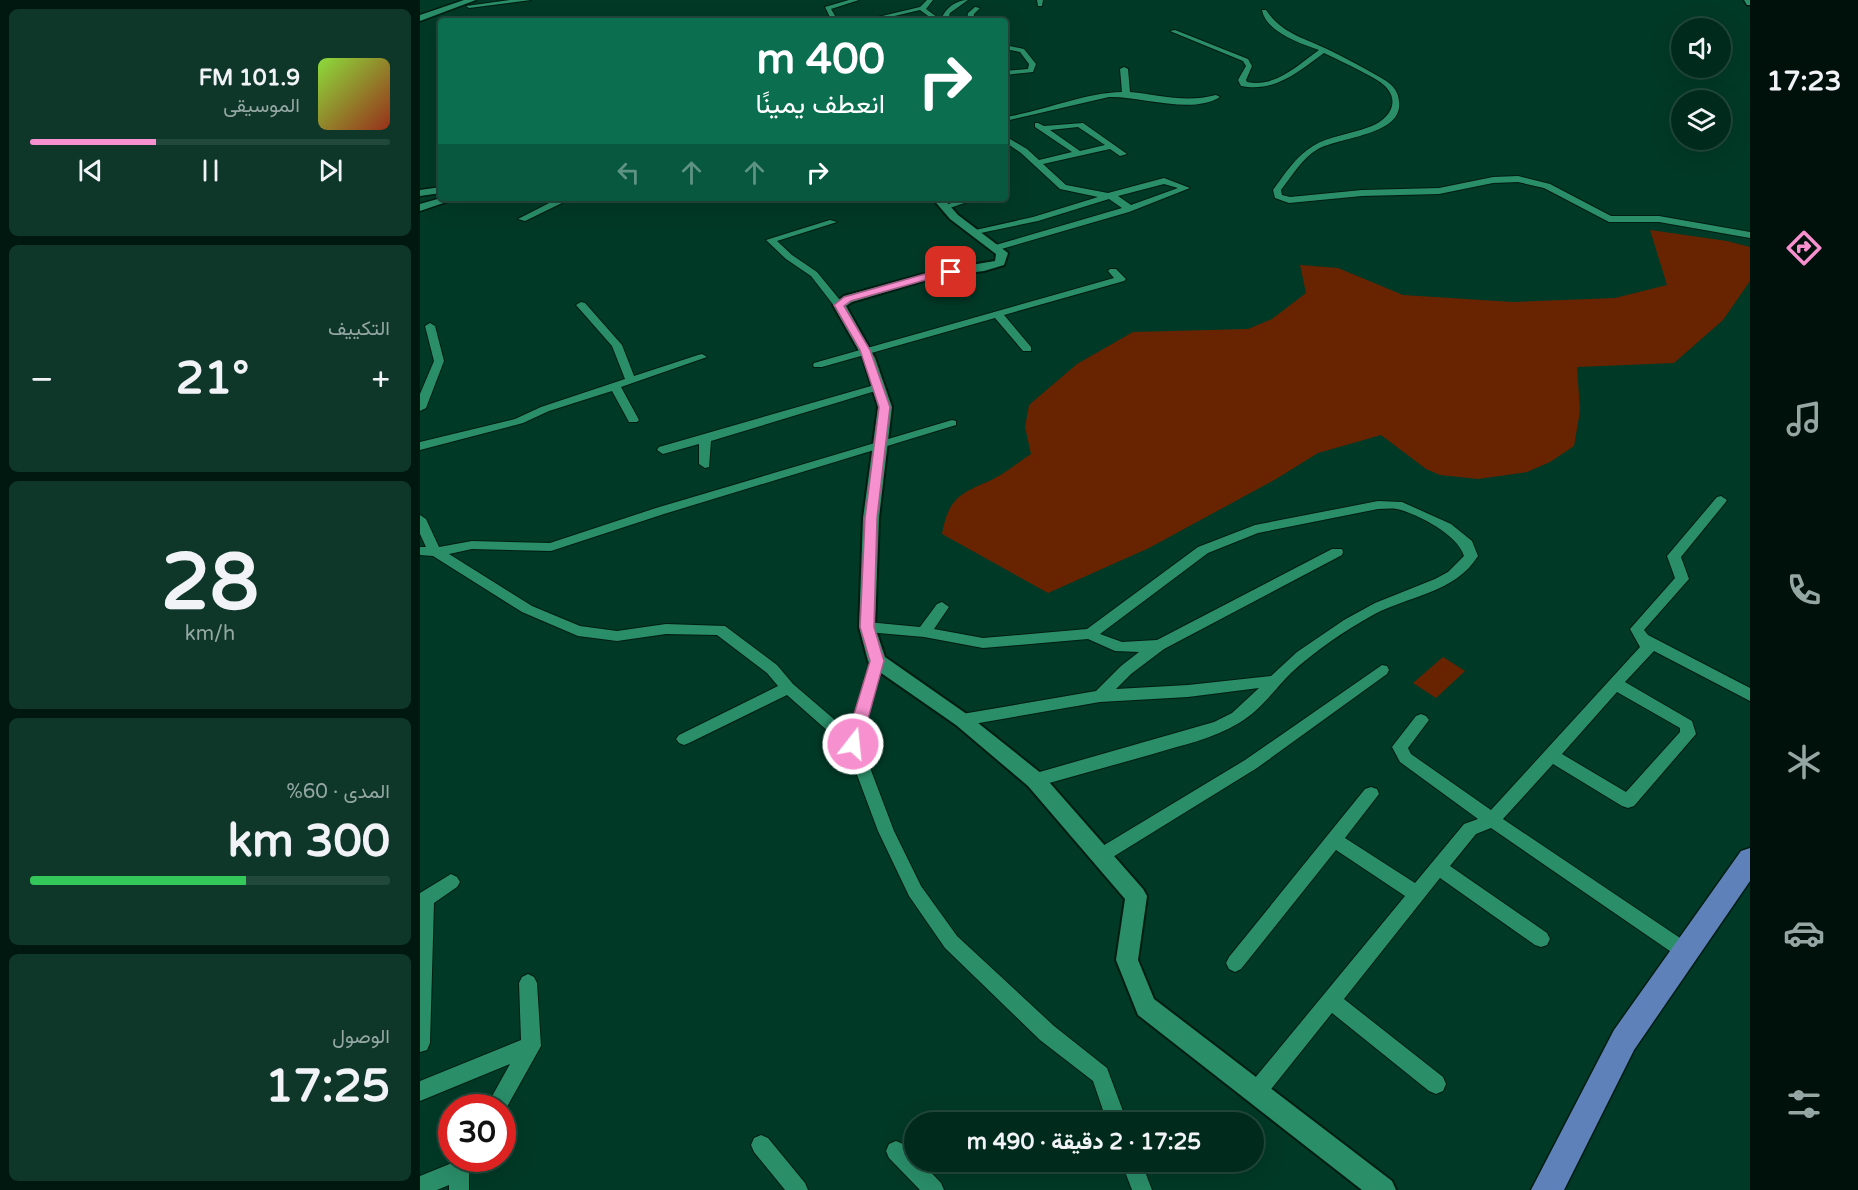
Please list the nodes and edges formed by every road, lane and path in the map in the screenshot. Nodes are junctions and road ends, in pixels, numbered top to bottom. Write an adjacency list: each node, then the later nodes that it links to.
1 (528, 0): 4 (street)
2 (856, 0): 9 (street)
3 (965, 0): 12 (street)
4 (471, 3): 8 (main road)
5 (925, 3): 10 (street); 11 (street)
6 (977, 8): 13 (street)
7 (1264, 11): 16 (street)
8 (420, 18)
9 (833, 18)
10 (874, 18)
11 (937, 18)
12 (945, 18)
13 (970, 18)
14 (1173, 31): 16 (street)
15 (1008, 48): 18 (street)
16 (1324, 50): 40 (street)
17 (1124, 69): 19 (street)
18 (1008, 73)
19 (1126, 94): 20 (street); 21 (street)
20 (1216, 97)
21 (1027, 117): 22 (street); 23 (street)
22 (1008, 119)
23 (1043, 128): 25 (street); 26 (street)
24 (1008, 142): 28 (street)
25 (1111, 146): 26 (street); 27 (street)
26 (1080, 154): 28 (street)
27 (1123, 154)
28 (1037, 164): 31 (street)
29 (438, 190): 30 (main road)
30 (420, 193)
31 (1107, 195): 36 (street); 36 (street); 39 (street)
32 (442, 201): 35 (main road)
33 (562, 201): 37 (street)
34 (940, 202): 39 (street)
35 (420, 208)
36 (1126, 210): 41 (street)
37 (522, 219)
38 (833, 222): 44 (street)
39 (974, 233): 41 (street)
40 (1750, 235)
41 (995, 248): 44 (street)
42 (1113, 271): 45 (street)
43 (581, 305): 51 (street)
44 (839, 305): 48 (street)
45 (998, 315): 47 (street); 48 (street)
46 (430, 326): 54 (street)
47 (1027, 349)
48 (865, 350): 50 (street); 53 (street)
49 (702, 357): 51 (street)
50 (818, 365)
51 (630, 379): 52 (street)
52 (614, 385): 55 (street); 59 (street)
53 (878, 387): 57 (street); 58 (street)
54 (420, 408)
55 (633, 420)
56 (952, 423): 58 (street)
57 (705, 439): 60 (street); 61 (street)
58 (878, 444): 64 (street); 67 (street)
59 (420, 446)
60 (663, 450)
61 (705, 464)
62 (1720, 500): 70 (street)
63 (420, 519): 64 (street)
64 (430, 551): 76 (street)
65 (1337, 552): 71 (street)
66 (942, 607): 68 (street)
67 (867, 627): 68 (street); 72 (street)
68 (924, 632): 69 (street)
69 (1090, 634): 71 (street); 74 (street)
70 (1643, 639): 75 (street); 77 (street)
71 (1159, 645): 78 (street)
72 (877, 661): 79 (street); 82 (street)
73 (1382, 670): 88 (street)
74 (1273, 681): 78 (street); 84 (street)
75 (1616, 684): 83 (street); 83 (street)
76 (788, 688): 81 (street); 82 (street)
77 (1750, 695)
78 (1100, 696): 79 (street)
79 (962, 720): 84 (street)
80 (1421, 720): 86 (street)
81 (684, 739)
82 (853, 744): 104 (street)
83 (1551, 755): 86 (street)
84 (1035, 780): 88 (street)
85 (1371, 794): 87 (street)
86 (1492, 820): 90 (street); 94 (street)
87 (1334, 840): 92 (street); 95 (street)
88 (1102, 855): 102 (street)
89 (1750, 859): 94 (main road)
90 (1438, 867): 92 (street); 93 (street)
91 (451, 882): 98 (street)
92 (1417, 894): 97 (street)
93 (1541, 939)
94 (1686, 952): 114 (main road)
95 (1235, 963)
96 (528, 983): 99 (street)
97 (1331, 1000): 100 (street); 102 (street)
98 (420, 1043)
99 (531, 1046): 101 (street); 103 (street)
100 (1436, 1084)
101 (420, 1091)
102 (1257, 1091): 113 (street)
103 (503, 1094)
104 (1113, 1112)
105 (761, 1145): 110 (street)
106 (896, 1151): 111 (street)
107 (1135, 1172): 112 (street)
108 (461, 1173): 109 (street)
109 (420, 1186)
110 (798, 1190)
111 (934, 1190)
112 (1142, 1190)
113 (1383, 1190)
114 (1547, 1190)

